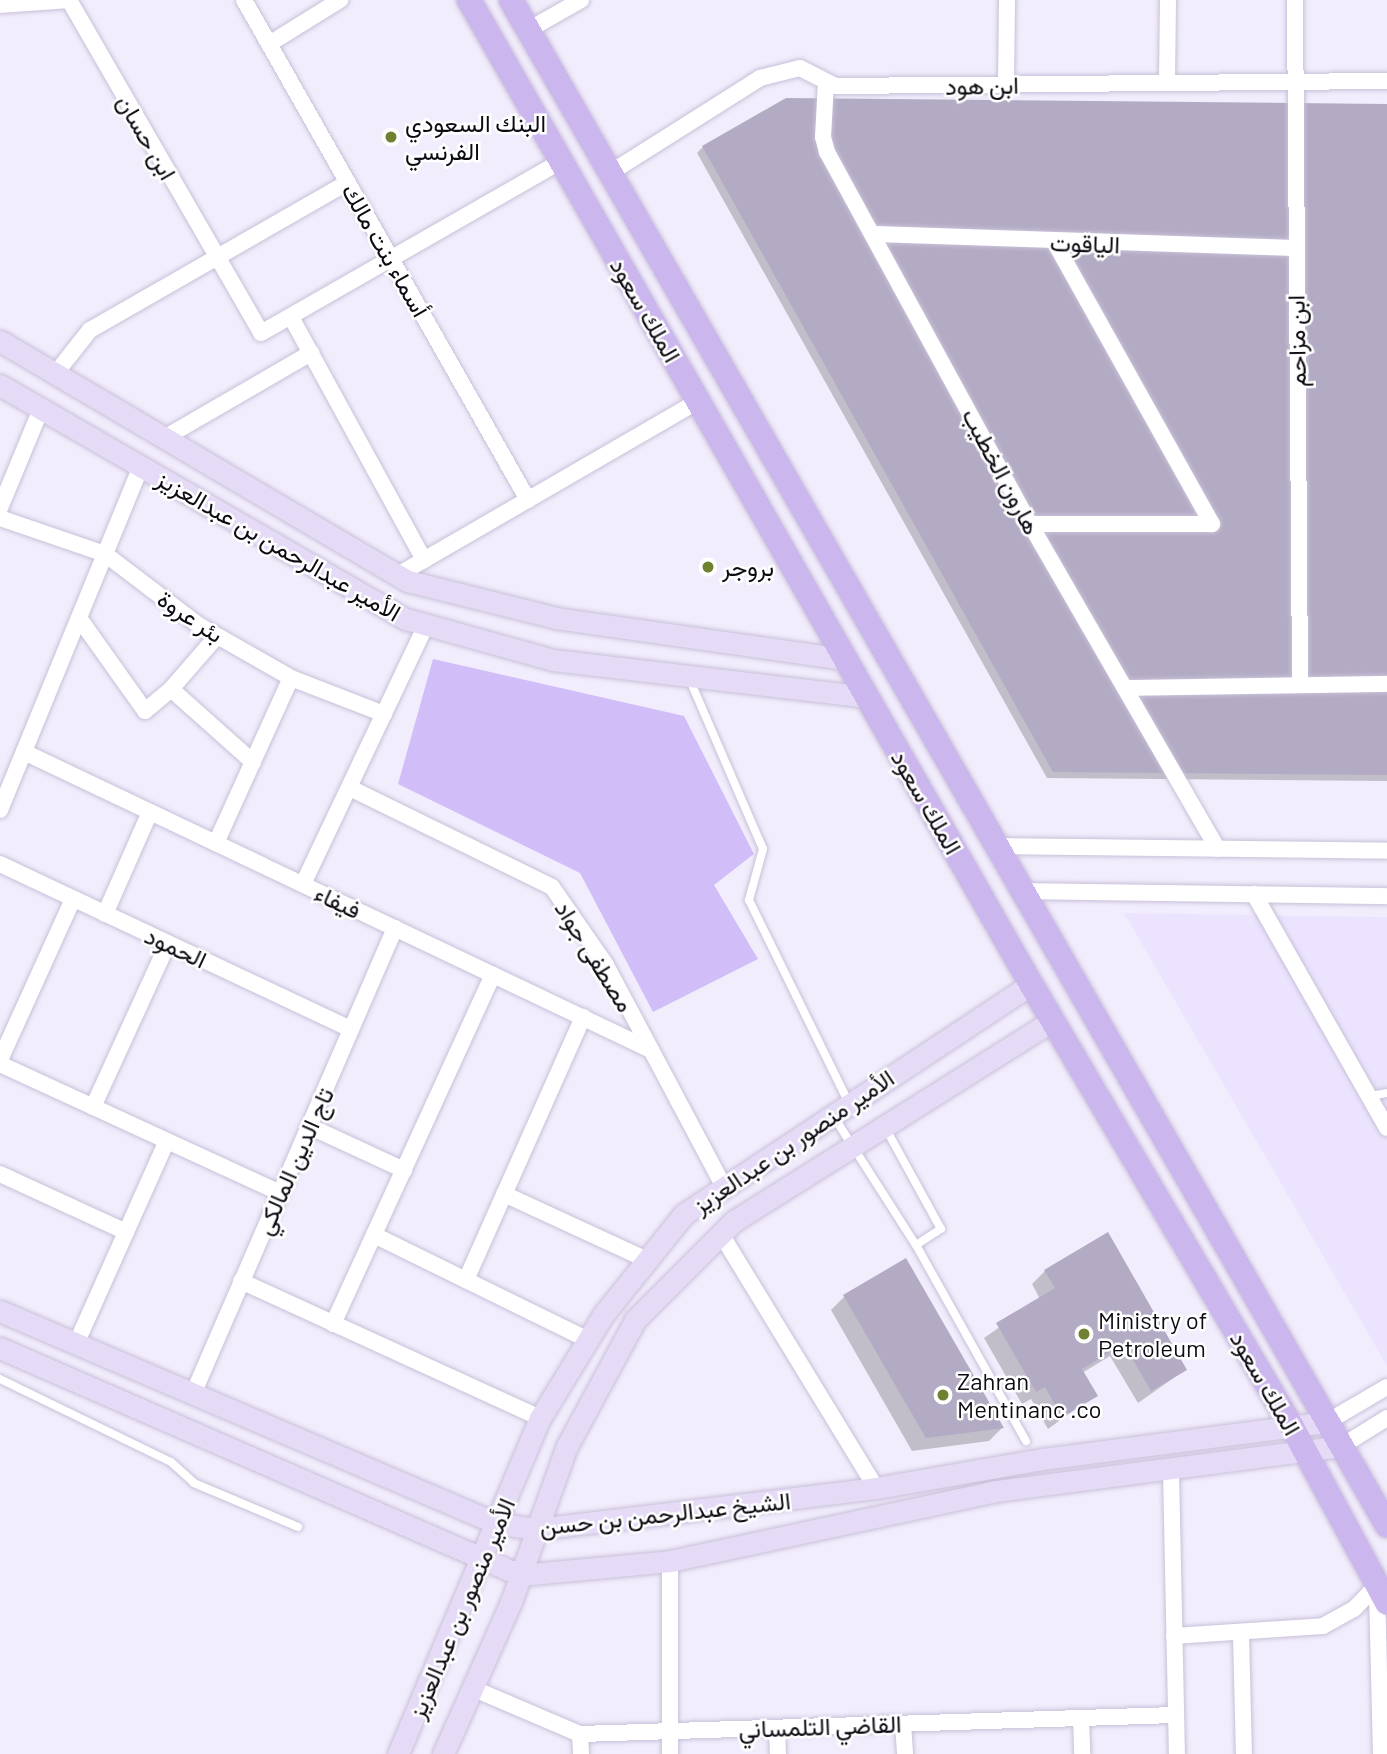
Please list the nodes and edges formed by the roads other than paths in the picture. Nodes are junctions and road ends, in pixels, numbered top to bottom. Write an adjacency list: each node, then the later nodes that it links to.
1 (244, 0): 11 (street, أسماء بنت مالك)
2 (340, 0): 11 (street)
3 (469, 0): 17 (main road, الملك سعود)
4 (511, 0): 10 (main road, الملك سعود)
5 (581, 0): 10 (street)
6 (1007, 0): 16 (street)
7 (1168, 0): 15 (street)
8 (1295, 0): 12 (street, ابن مزاحم)
9 (0, 5): 23 (street, ابن حسان)
10 (528, 30): 18 (main road, الملك سعود)
11 (269, 44): 19 (street, أسماء بنت مالك)
12 (1295, 81): 13 (street, ابن هود); 15 (street, ابن هود); 22 (street, ابن مزاحم)
13 (1387, 81)
14 (826, 82): 16 (street, ابن هود); 18 (street, ابن هود); 20 (street, هارون الخطيب)
15 (1167, 82): 16 (street, ابن هود)
16 (1006, 84)
17 (561, 161): 24 (street); 30 (main road, الملك سعود)
18 (610, 173): 63 (main road, الملك سعود)
19 (348, 182): 23 (street); 24 (street, أسماء بنت مالك)
20 (876, 234): 21 (street, الياقوت); 38 (street, هارون الخطيب)
21 (1055, 243): 22 (street, الياقوت); 38 (street)
22 (1294, 248): 50 (street, ابن مزاحم)
23 (217, 257): 25 (street, ابن حسان); 28 (street)
24 (391, 258): 25 (street); 34 (street, أسماء بنت مالك)
25 (291, 317): 27 (street)
26 (0, 341): 28 (street, الأمير عبدالرحمن بن عبدالعزيز)
27 (311, 353): 32 (street); 41 (street)
28 (56, 373): 32 (street, الأمير عبدالرحمن بن عبدالعزيز)
29 (0, 385): 31 (street, الأمير عبدالرحمن بن عبدالعزيز)
30 (698, 401): 34 (street); 47 (main road, الملك سعود)
31 (41, 409): 33 (street, الأمير عبدالرحمن بن عبدالعزيز); 36 (street)
32 (166, 437): 35 (street, الأمير عبدالرحمن بن عبدالعزيز)
33 (141, 467): 39 (street, الأمير عبدالرحمن بن عبدالعزيز); 40 (street)
34 (528, 500): 41 (street)
35 (273, 501): 39 (street); 42 (street, الأمير عبدالرحمن بن عبدالعزيز)
36 (0, 508)
37 (0, 518): 40 (street, بئر عروة)
38 (1030, 524): 53 (street, هارون الخطيب)
39 (255, 531): 44 (street, الأمير عبدالرحمن بن عبدالعزيز)
40 (105, 554): 43 (street); 45 (street, بئر عروة)
41 (424, 560): 42 (street)
42 (398, 575): 46 (street, الأمير عبدالرحمن بن عبدالعزيز)
43 (79, 618): 54 (street); 57 (street)
44 (426, 625): 48 (street, الأمير عبدالرحمن بن عبدالعزيز); 56 (street)
45 (217, 636): 49 (street, بئر عروة); 54 (street)
46 (779, 651): 47 (street, الأمير عبدالرحمن بن عبدالعزيز); 52 (street)
47 (845, 659): 55 (main road, الملك سعود)
48 (687, 675): 52 (street, الأمير عبدالرحمن بن عبدالعزيز); 85 (lane)
49 (291, 678): 56 (street, بئر عروة); 58 (street)
50 (1300, 682): 51 (street); 53 (street)
51 (1387, 684)
52 (777, 685): 55 (street, الأمير عبدالرحمن بن عبدالعزيز)
53 (1126, 688): 64 (street, هارون الخطيب)
54 (171, 689): 58 (street)
55 (867, 697): 76 (main road, الملك سعود)
56 (384, 714): 59 (street)
57 (24, 752): 60 (street); 61 (street, فيفاء)
58 (253, 762): 62 (street)
59 (350, 788): 67 (street); 80 (street, مصطفى جواد)
60 (0, 810)
61 (150, 812): 62 (street, فيفاء); 72 (street)
62 (216, 843): 67 (street, فيفاء)
63 (999, 846): 64 (street); 68 (main road, الملك سعود)
64 (1218, 849): 65 (street)
65 (1387, 851)
66 (0, 864): 71 (street, الحمود)
67 (303, 884): 73 (street, فيفاء)
68 (1025, 891): 69 (street); 113 (main road, الملك سعود)
69 (1254, 894): 70 (street); 83 (street)
70 (1387, 896)
71 (73, 899): 72 (street, الحمود); 81 (street)
72 (105, 914): 74 (street, الحمود)
73 (395, 928): 75 (street, فيفاء); 79 (street, تاج الدين المالكي)
74 (168, 943): 79 (street, الحمود); 84 (street)
75 (493, 975): 77 (street, فيفاء); 91 (street)
76 (1031, 984): 78 (main road, الملك سعود); 85 (street, الأمير منصور بن عبدالعزيز)
77 (583, 1017): 80 (street, فيفاء); 95 (street)
78 (1052, 1021): 87 (street, الأمير منصور بن عبدالعزيز); 114 (main road, الملك سعود)
79 (351, 1029): 86 (street, تاج الدين المالكي)
80 (651, 1050): 93 (street, مصطفى جواد)
81 (0, 1062): 84 (street)
82 (1387, 1093): 83 (lane)
83 (1370, 1096): 88 (street)
84 (93, 1107): 89 (street)
85 (841, 1109): 90 (lane); 93 (street, الأمير منصور بن عبدالعزيز)
86 (309, 1126): 91 (street); 94 (street, تاج الدين المالكي)
87 (885, 1126): 90 (street, الأمير منصور بن عبدالعزيز); 99 (lane)
88 (1387, 1128)
89 (167, 1141): 94 (street); 96 (street)
90 (852, 1147): 97 (street, الأمير منصور بن عبدالعزيز); 99 (lane)
91 (404, 1170): 98 (street)
92 (0, 1174): 96 (street)
93 (724, 1187): 100 (street, الأمير منصور بن عبدالعزيز)
94 (280, 1193): 102 (street, تاج الدين المالكي)
95 (504, 1194): 100 (street); 101 (street)
96 (126, 1232): 106 (street)
97 (721, 1234): 119 (street); 123 (street, الأمير منصور بن عبدالعزيز)
98 (374, 1235): 101 (street); 104 (street)
99 (916, 1245): 115 (lane)
100 (647, 1260): 105 (street, الأمير منصور بن عبدالعزيز)
101 (466, 1280): 105 (street)
102 (241, 1282): 104 (street); 110 (street, تاج الدين المالكي)
103 (0, 1311): 106 (street, الشيخ عبدالرحمن بن حسن)
104 (333, 1324): 111 (street)
105 (588, 1340): 111 (street, الأمير منصور بن عبدالعزيز)
106 (76, 1345): 110 (street, الشيخ عبدالرحمن بن حسن)
107 (0, 1348): 124 (street)
108 (0, 1379): 122 (lane)
109 (1387, 1387): 113 (street)
110 (193, 1394): 120 (street, الشيخ عبدالرحمن بن حسن)
111 (540, 1418): 120 (street, الأمير منصور بن عبدالعزيز)
112 (1387, 1418): 116 (street)
113 (1327, 1422): 114 (street, الشيخ عبدالرحمن بن حسن); 116 (main road, الملك سعود)
114 (1292, 1427): 117 (main road, الملك سعود); 119 (street, الشيخ عبدالرحمن بن حسن)
115 (1026, 1441)
116 (1342, 1446): 117 (street, الشيخ عبدالرحمن بن حسن); 121 (main road, الملك سعود)
117 (1306, 1451): 118 (street, الشيخ عبدالرحمن بن حسن); 127 (main road, الملك سعود)
118 (1171, 1471): 125 (street, الشيخ عبدالرحمن بن حسن); 129 (street)
119 (876, 1488): 123 (street, الشيخ عبدالرحمن بن حسن)
120 (499, 1524): 123 (street, الشيخ عبدالرحمن بن حسن); 124 (street, الأمير منصور بن عبدالعزيز)
121 (1387, 1525)
122 (298, 1527)
123 (538, 1529): 126 (street, الأمير منصور بن عبدالعزيز)
124 (483, 1557): 126 (street); 137 (street, الأمير منصور بن عبدالعزيز)
125 (670, 1561): 126 (street, الشيخ عبدالرحمن بن حسن); 135 (street)
126 (520, 1575): 130 (street, الأمير منصور بن عبدالعزيز)
127 (1382, 1594): 128 (street); 146 (street)
128 (1241, 1634): 129 (street); 145 (street)
129 (1174, 1636): 131 (street)
130 (472, 1688): 136 (street, القاضي التلمساني); 138 (street, الأمير منصور بن عبدالعزيز)
131 (1176, 1715): 132 (street, القاضي التلمساني); 144 (street)
132 (1081, 1718): 133 (street, القاضي التلمساني); 143 (street)
133 (903, 1724): 134 (street, القاضي التلمساني); 142 (street)
134 (777, 1728): 135 (street, القاضي التلمساني); 141 (street)
135 (670, 1731): 136 (street, القاضي التلمساني); 140 (street)
136 (580, 1734): 139 (street)
137 (398, 1754)
138 (443, 1754)
139 (581, 1754)
140 (670, 1754)
141 (778, 1754)
142 (905, 1754)
143 (1082, 1754)
144 (1177, 1754)
145 (1244, 1754)
146 (1381, 1754)

